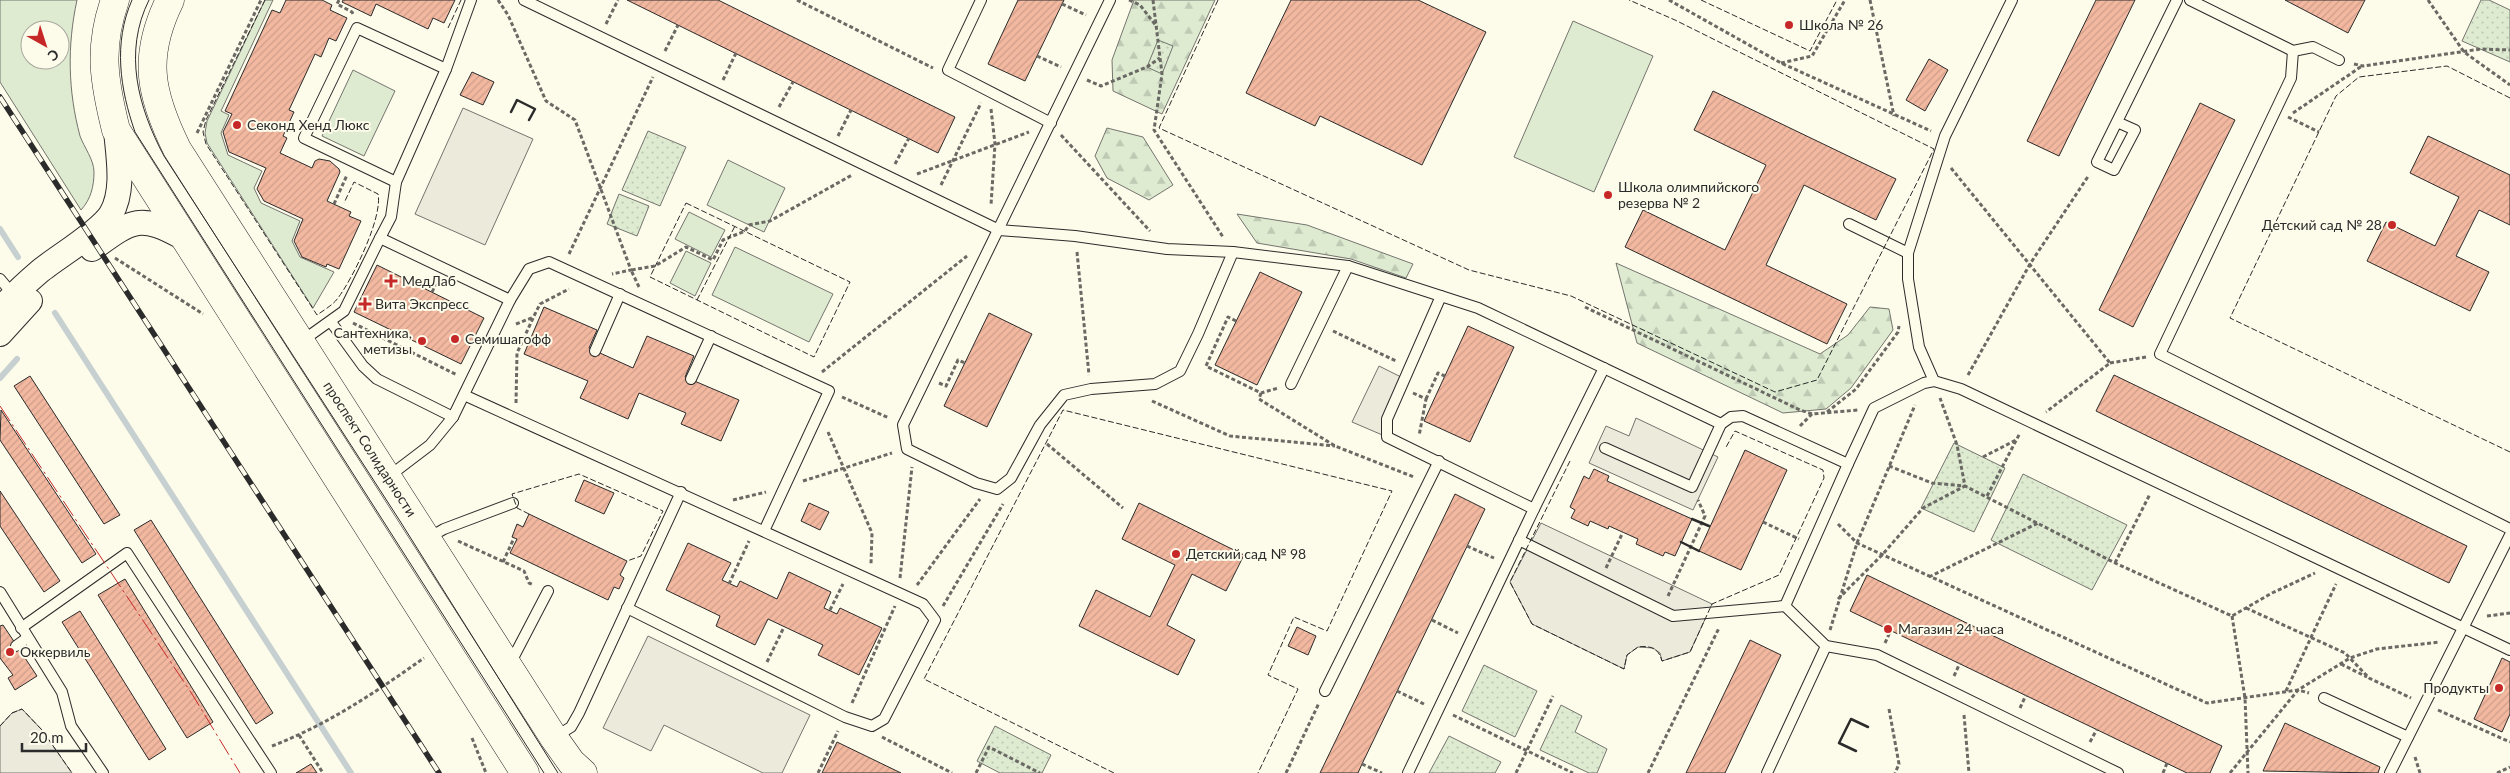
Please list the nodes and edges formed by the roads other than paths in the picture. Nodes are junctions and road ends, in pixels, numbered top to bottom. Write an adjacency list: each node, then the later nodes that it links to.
1 (116, 0): 15 (main road)
2 (170, 0): 32 (main road, проспект Солидарности)
3 (470, 0): 12 (lane)
4 (524, 0): 19 (lane)
5 (981, 0): 14 (lane)
6 (1110, 0): 14 (lane)
7 (2012, 0): 23 (lane)
8 (2177, 0): 13 (lane)
9 (2190, 0): 10 (lane)
10 (2293, 50): 11 (lane); 49 (lane)
11 (2339, 60)
12 (446, 69): 16 (lane); 16 (lane)
13 (2117, 122): 13 (lane)
14 (1051, 123): 19 (lane)
15 (116, 130): 17 (street); 20 (main road)
16 (396, 182): 21 (lane)
17 (114, 222): 20 (street); 27 (street)
18 (1849, 224): 23 (lane)
19 (995, 228): 22 (lane); 22 (lane)
20 (184, 238): 70 (main road)
21 (380, 238): 28 (lane); 29 (lane)
22 (1233, 252): 24 (lane)
23 (1908, 253): 36 (lane)
24 (1348, 266): 26 (lane); 37 (lane)
25 (620, 294): 28 (lane); 31 (lane); 33 (lane)
26 (1441, 296): 34 (lane); 42 (lane)
27 (9, 298): 30 (street)
28 (510, 300): 38 (lane)
29 (335, 319): 32 (lane); 39 (lane)
30 (0, 334)
31 (711, 336): 35 (lane); 48 (lane)
32 (300, 342): 44 (main road, проспект Солидарности)
33 (595, 351)
34 (1604, 368): 40 (lane); 47 (lane)
35 (691, 379)
36 (1934, 381): 43 (lane); 57 (lane)
37 (1290, 384)
38 (464, 395): 39 (lane); 45 (lane)
39 (453, 417): 44 (lane)
40 (1721, 424): 41 (lane); 43 (lane)
41 (1605, 448)
42 (1439, 462): 47 (lane); 64 (lane)
43 (1848, 464): 55 (lane)
44 (388, 477): 51 (main road, проспект Солидарности)
45 (681, 492): 48 (lane); 56 (lane)
46 (513, 503): 51 (lane)
47 (1534, 509): 52 (lane)
48 (760, 529): 56 (lane)
49 (2510, 529)
50 (2510, 535): 57 (lane)
51 (438, 537): 63 (main road, проспект Солидарности)
52 (1519, 540): 55 (lane); 72 (lane)
53 (548, 591): 63 (lane)
54 (0, 592): 58 (lane)
55 (1785, 606): 61 (lane)
56 (627, 608): 67 (lane)
57 (2466, 623): 62 (lane); 66 (lane)
58 (21, 628): 59 (lane); 69 (lane)
59 (27, 638): 60 (lane); 68 (lane)
60 (16, 646)
61 (1826, 646): 73 (lane); 74 (lane)
62 (2510, 650)
63 (509, 665): 67 (main road, проспект Солидарности)
64 (1324, 691)
65 (2324, 698): 66 (lane)
66 (2408, 737): 75 (lane)
67 (554, 738): 71 (main road, проспект Солидарности)
68 (103, 773)
69 (271, 773)
70 (525, 773)
71 (583, 773)
72 (1408, 773)
73 (1767, 773)
74 (2118, 773)
75 (2390, 773)

